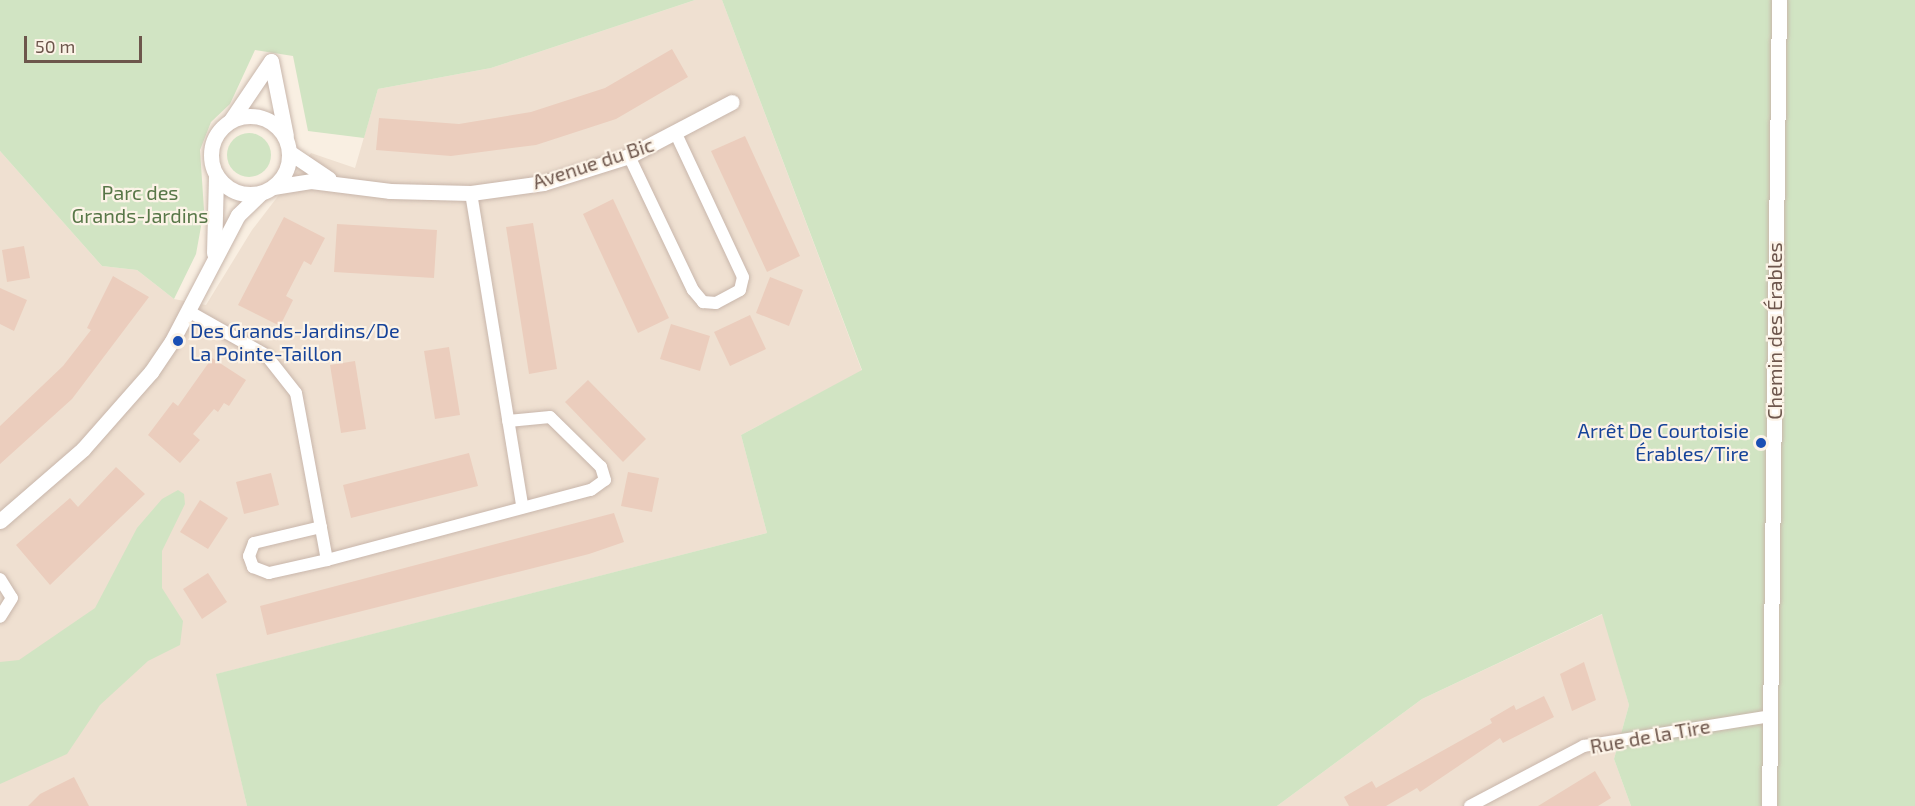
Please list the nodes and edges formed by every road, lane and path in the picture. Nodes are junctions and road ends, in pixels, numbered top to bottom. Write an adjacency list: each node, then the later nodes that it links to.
1 (1779, 0): 20 (street, Chemin des Érables)
2 (732, 102): 4 (street, Avenue du Bic)
3 (231, 120): 5 (street); 5 (street); 7 (street)
4 (676, 134): 6 (street, Avenue du Bic); 6 (street)
5 (288, 146): 8 (street, Avenue du Bic); 9 (street)
6 (629, 156): 10 (street, Avenue du Bic)
7 (216, 176): 9 (street); 11 (street)
8 (338, 183): 9 (street, Avenue du Bic); 10 (street, Avenue du Bic)
9 (267, 190): 11 (street)
10 (471, 193): 13 (street)
11 (214, 259): 12 (street)
12 (188, 311): 15 (street); 16 (street)
13 (508, 421): 14 (street); 14 (street)
14 (522, 505): 17 (street)
15 (0, 520)
16 (321, 527): 17 (street); 17 (street)
17 (327, 560)
18 (0, 579): 19 (street)
19 (0, 617)
20 (1771, 716): 21 (street, Rue de la Tire); 22 (street, Chemin des Érables)
21 (1470, 806)
22 (1769, 806)

